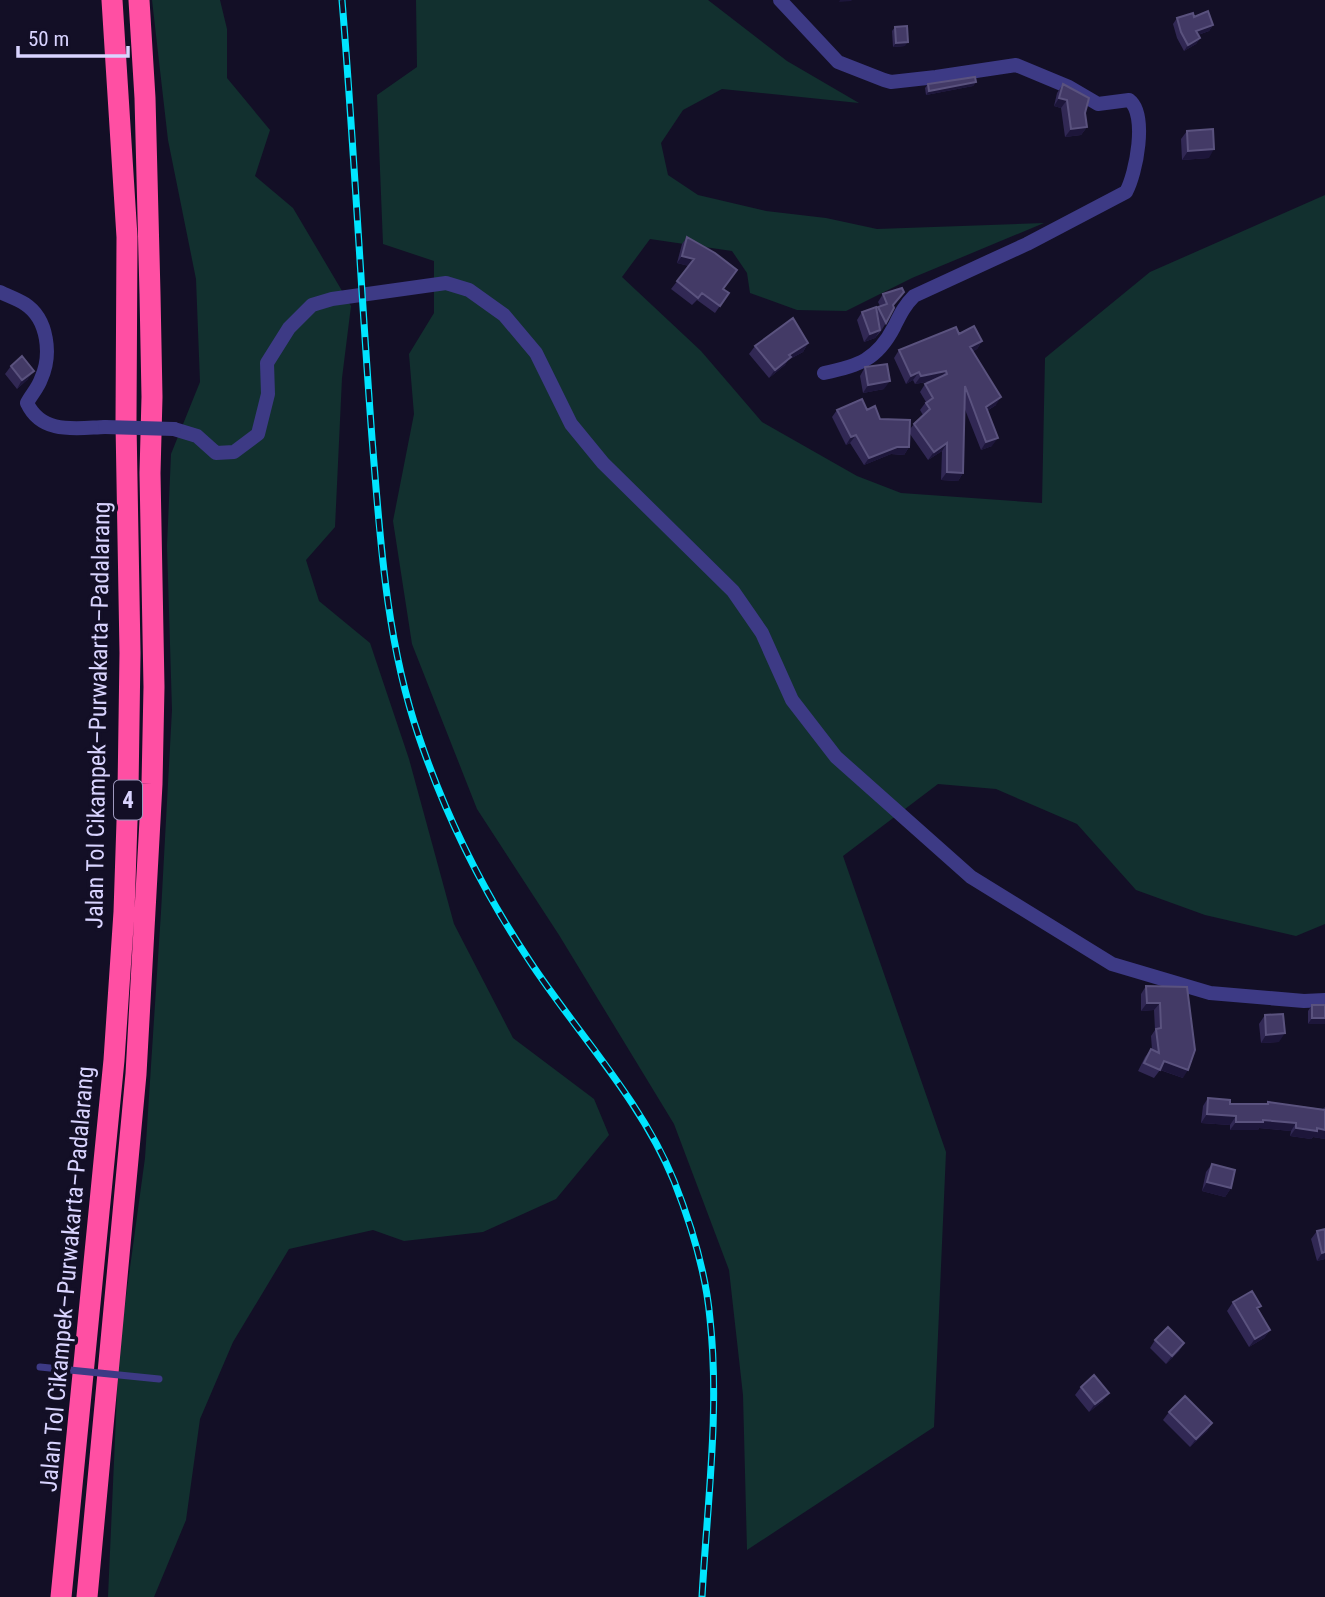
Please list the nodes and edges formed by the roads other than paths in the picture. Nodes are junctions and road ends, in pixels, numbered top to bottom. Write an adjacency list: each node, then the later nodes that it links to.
1 (113, 0): 9 (highway, Jalan Tol Cikampek–Purwakarta–Padalarang / 4)
2 (139, 0): 10 (highway, Jalan Tol Cikampek–Purwakarta–Padalarang / 4)
3 (780, 0): 5 (street)
4 (0, 292): 6 (street, bridge)
5 (824, 373)
6 (1325, 1000)
7 (40, 1367): 8 (lane, bridge)
8 (159, 1379)
9 (61, 1597)
10 (87, 1597)

